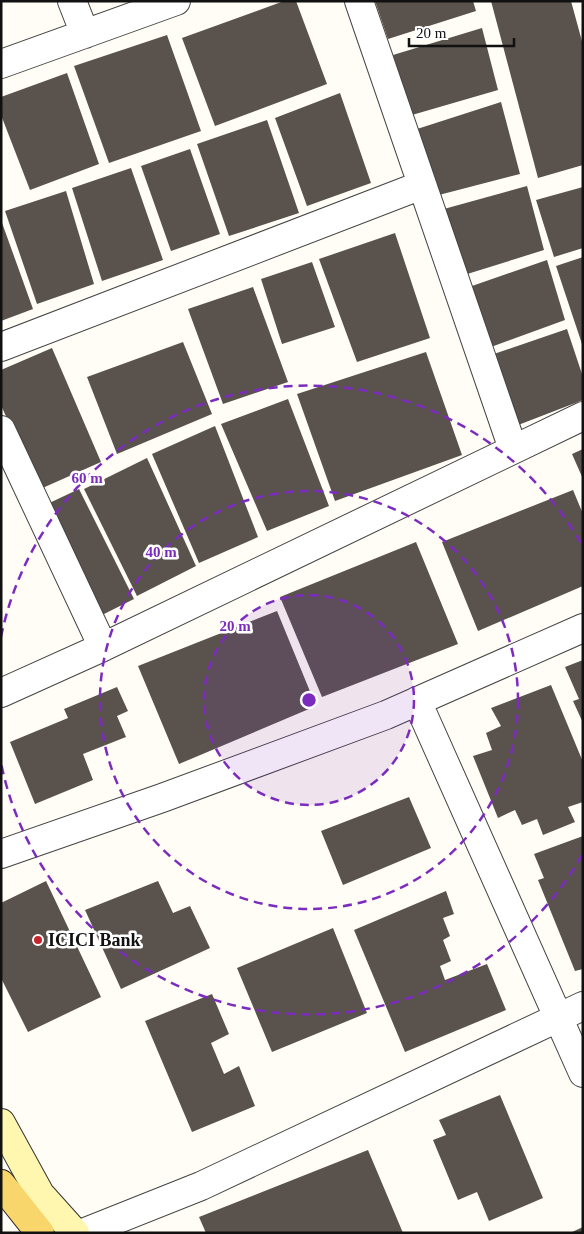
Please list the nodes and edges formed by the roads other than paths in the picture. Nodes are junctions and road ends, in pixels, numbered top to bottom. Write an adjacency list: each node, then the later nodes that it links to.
1 (72, 1): 4 (street)
2 (176, 1): 4 (street)
3 (359, 1): 6 (street)
4 (84, 34): 5 (street)
5 (1, 64)
6 (422, 185): 7 (street); 10 (street)
7 (1, 347)
8 (583, 416): 10 (street)
9 (1, 430): 12 (street)
10 (513, 449): 12 (street)
11 (583, 628): 14 (street)
12 (103, 647): 13 (street)
13 (1, 693)
14 (417, 701): 15 (street); 16 (street)
15 (1, 854)
16 (570, 1012): 17 (street); 22 (street)
17 (583, 1073)
18 (1, 1123): 21 (street)
19 (1, 1184): 20 (main road)
20 (40, 1233)
21 (75, 1233)
22 (84, 1233)

